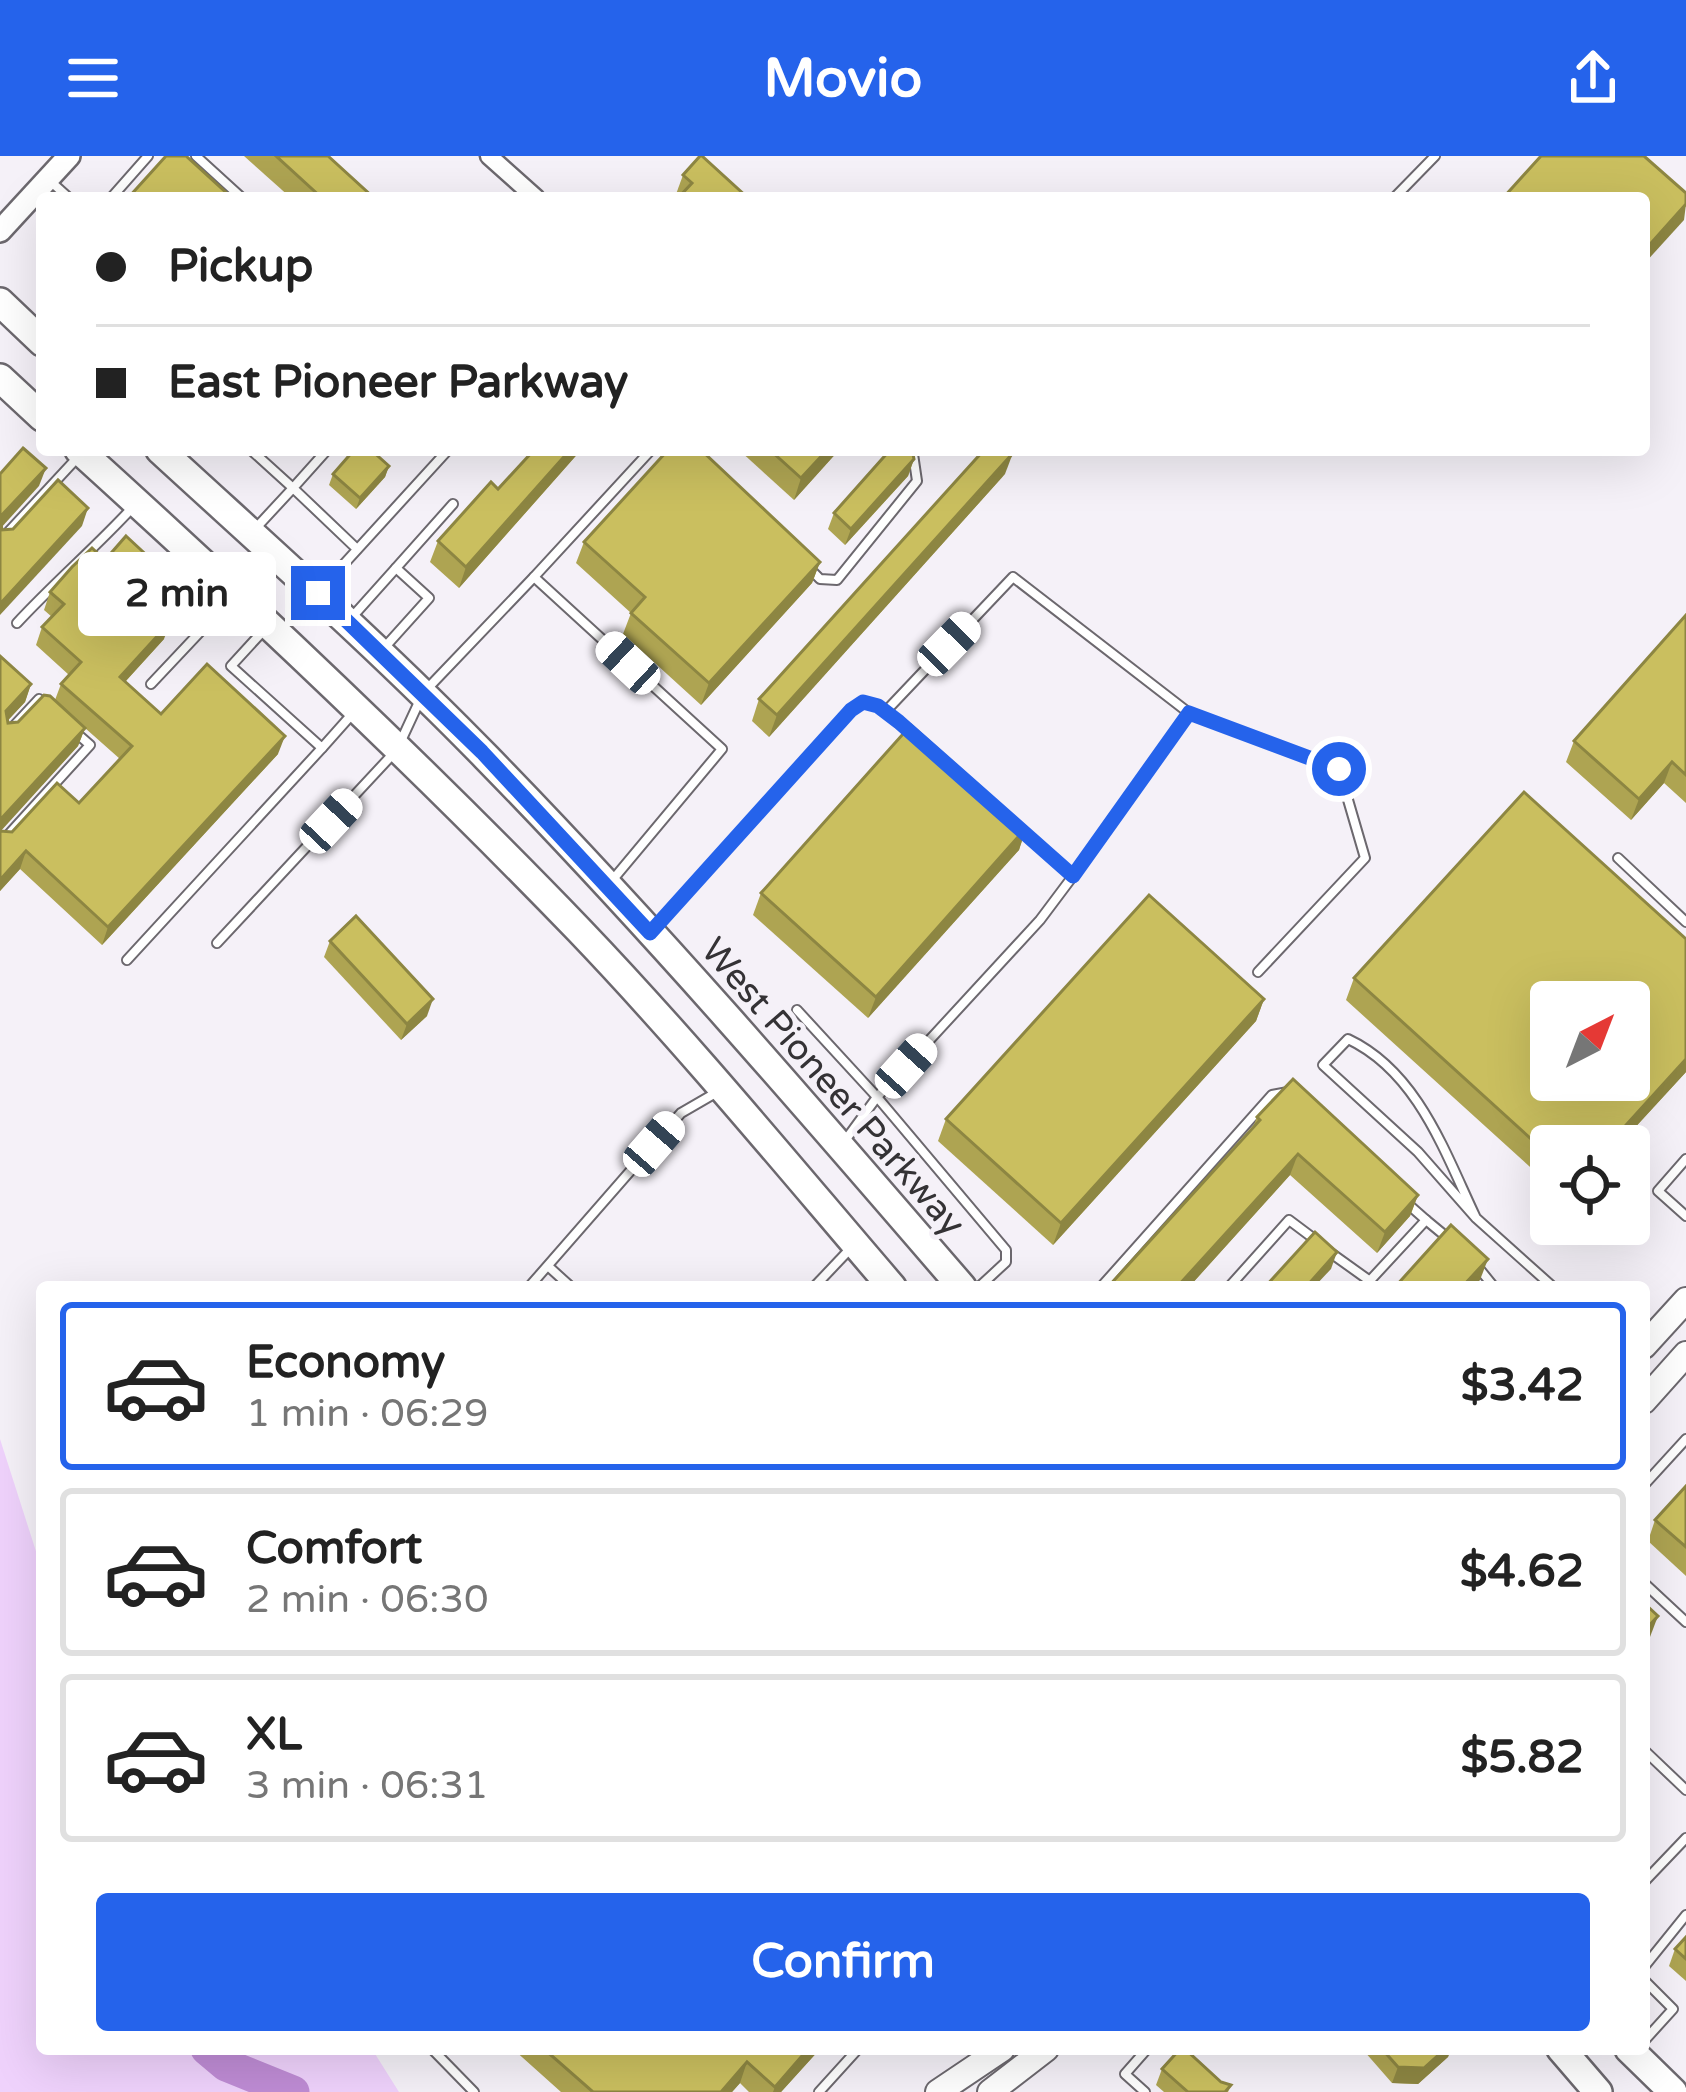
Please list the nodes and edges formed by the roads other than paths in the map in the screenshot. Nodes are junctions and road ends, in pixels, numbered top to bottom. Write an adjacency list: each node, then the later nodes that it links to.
1 (69, 156): 6 (street)
2 (148, 156): 8 (lane)
3 (196, 156): 9 (lane)
4 (489, 156): 10 (street)
5 (1435, 156): 11 (lane)
6 (48, 179): 7 (lane); 12 (street)
7 (62, 192)
8 (116, 192)
9 (235, 192)
10 (529, 192)
11 (1400, 192)
12 (0, 231)
13 (0, 302): 14 (main road)
14 (36, 336)
15 (0, 378): 16 (main road)
16 (36, 411)
17 (76, 456): 29 (lane)
18 (85, 456): 26 (main road)
19 (167, 456): 28 (main road, West Pioneer Parkway)
20 (258, 456): 25 (lane)
21 (322, 456): 25 (lane)
22 (442, 456): 30 (lane)
23 (646, 456): 33 (lane)
24 (914, 456): 31 (lane)
25 (293, 488): 28 (lane); 30 (lane)
26 (137, 502): 34 (main road); 37 (lane)
27 (453, 504): 32 (lane)
28 (251, 533): 35 (main road, West Pioneer Parkway)
29 (0, 541)
30 (357, 549): 35 (lane)
31 (803, 563)
32 (396, 568): 36 (lane); 39 (lane)
33 (535, 577): 42 (lane); 57 (lane)
34 (237, 592): 38 (main road); 40 (lane)
35 (318, 593): 36 (main road, West Pioneer Parkway)
36 (347, 622): 39 (main road, West Pioneer Parkway)
37 (17, 623)
38 (269, 625): 44 (main road); 51 (lane)
39 (379, 653): 42 (main road, West Pioneer Parkway)
40 (151, 684)
41 (26, 687): 43 (lane)
42 (422, 694): 52 (lane); 57 (main road, West Pioneer Parkway)
43 (39, 699): 47 (lane); 49 (lane)
44 (355, 710): 51 (lane); 52 (main road)
45 (885, 712): 46 (lane); 50 (lane); 59 (lane)
46 (1189, 713): 56 (lane); 62 (lane)
47 (56, 714)
48 (73, 730): 54 (lane)
49 (2, 735)
50 (916, 737)
51 (322, 748): 61 (lane)
52 (397, 750): 60 (lane); 64 (main road)
53 (1004, 814): 56 (lane)
54 (0, 844)
55 (1618, 858): 58 (lane)
56 (1073, 876): 65 (lane)
57 (609, 884): 59 (main road, West Pioneer Parkway)
58 (1686, 922)
59 (650, 933): 67 (main road, West Pioneer Parkway)
60 (218, 943)
61 (127, 960)
62 (1258, 972)
63 (796, 1010): 65 (lane)
64 (723, 1089): 69 (main road); 75 (lane)
65 (877, 1097): 67 (lane); 81 (lane)
66 (1305, 1108): 82 (lane)
67 (841, 1147): 69 (main road); 80 (main road, West Pioneer Parkway)
68 (1686, 1159): 71 (lane)
69 (803, 1180): 74 (main road)
70 (1408, 1204): 73 (lane)
71 (1686, 1216)
72 (1476, 1219): 72 (lane); 87 (lane)
73 (1426, 1220): 85 (lane); 86 (lane)
74 (855, 1244): 78 (lane); 79 (main road)
75 (548, 1267): 76 (lane); 77 (lane)
76 (535, 1281)
77 (564, 1281)
78 (820, 1281)
79 (887, 1281)
80 (957, 1281)
81 (985, 1281)
82 (1106, 1281)
83 (1234, 1281): 84 (lane)
84 (1363, 1281)
85 (1370, 1281)
86 (1491, 1281)
87 (1546, 1281)
88 (1686, 1300): 89 (main road)
89 (1650, 1340): 90 (lane)
90 (1685, 1358): 91 (main road)
91 (1650, 1395)
92 (1686, 1439): 93 (lane)
93 (1650, 1478)
94 (1650, 1589): 95 (lane)
95 (1686, 1622)
96 (1650, 1756): 97 (lane)
97 (1686, 1790)
98 (1686, 1838): 99 (lane)
99 (1650, 1876)
100 (1686, 1915): 101 (lane)
101 (1650, 1960)
102 (1650, 1986): 103 (lane)
103 (1650, 2033)
104 (438, 2055): 111 (lane)
105 (852, 2055): 112 (lane)
106 (993, 2055): 113 (main road)
107 (1038, 2055): 114 (main road)
108 (1142, 2055): 115 (lane)
109 (1566, 2055): 116 (main road)
110 (1642, 2055): 117 (main road)
111 (474, 2092)
112 (819, 2092)
113 (938, 2092)
114 (990, 2092)
115 (1144, 2092)
116 (1598, 2092)
117 (1672, 2092)

